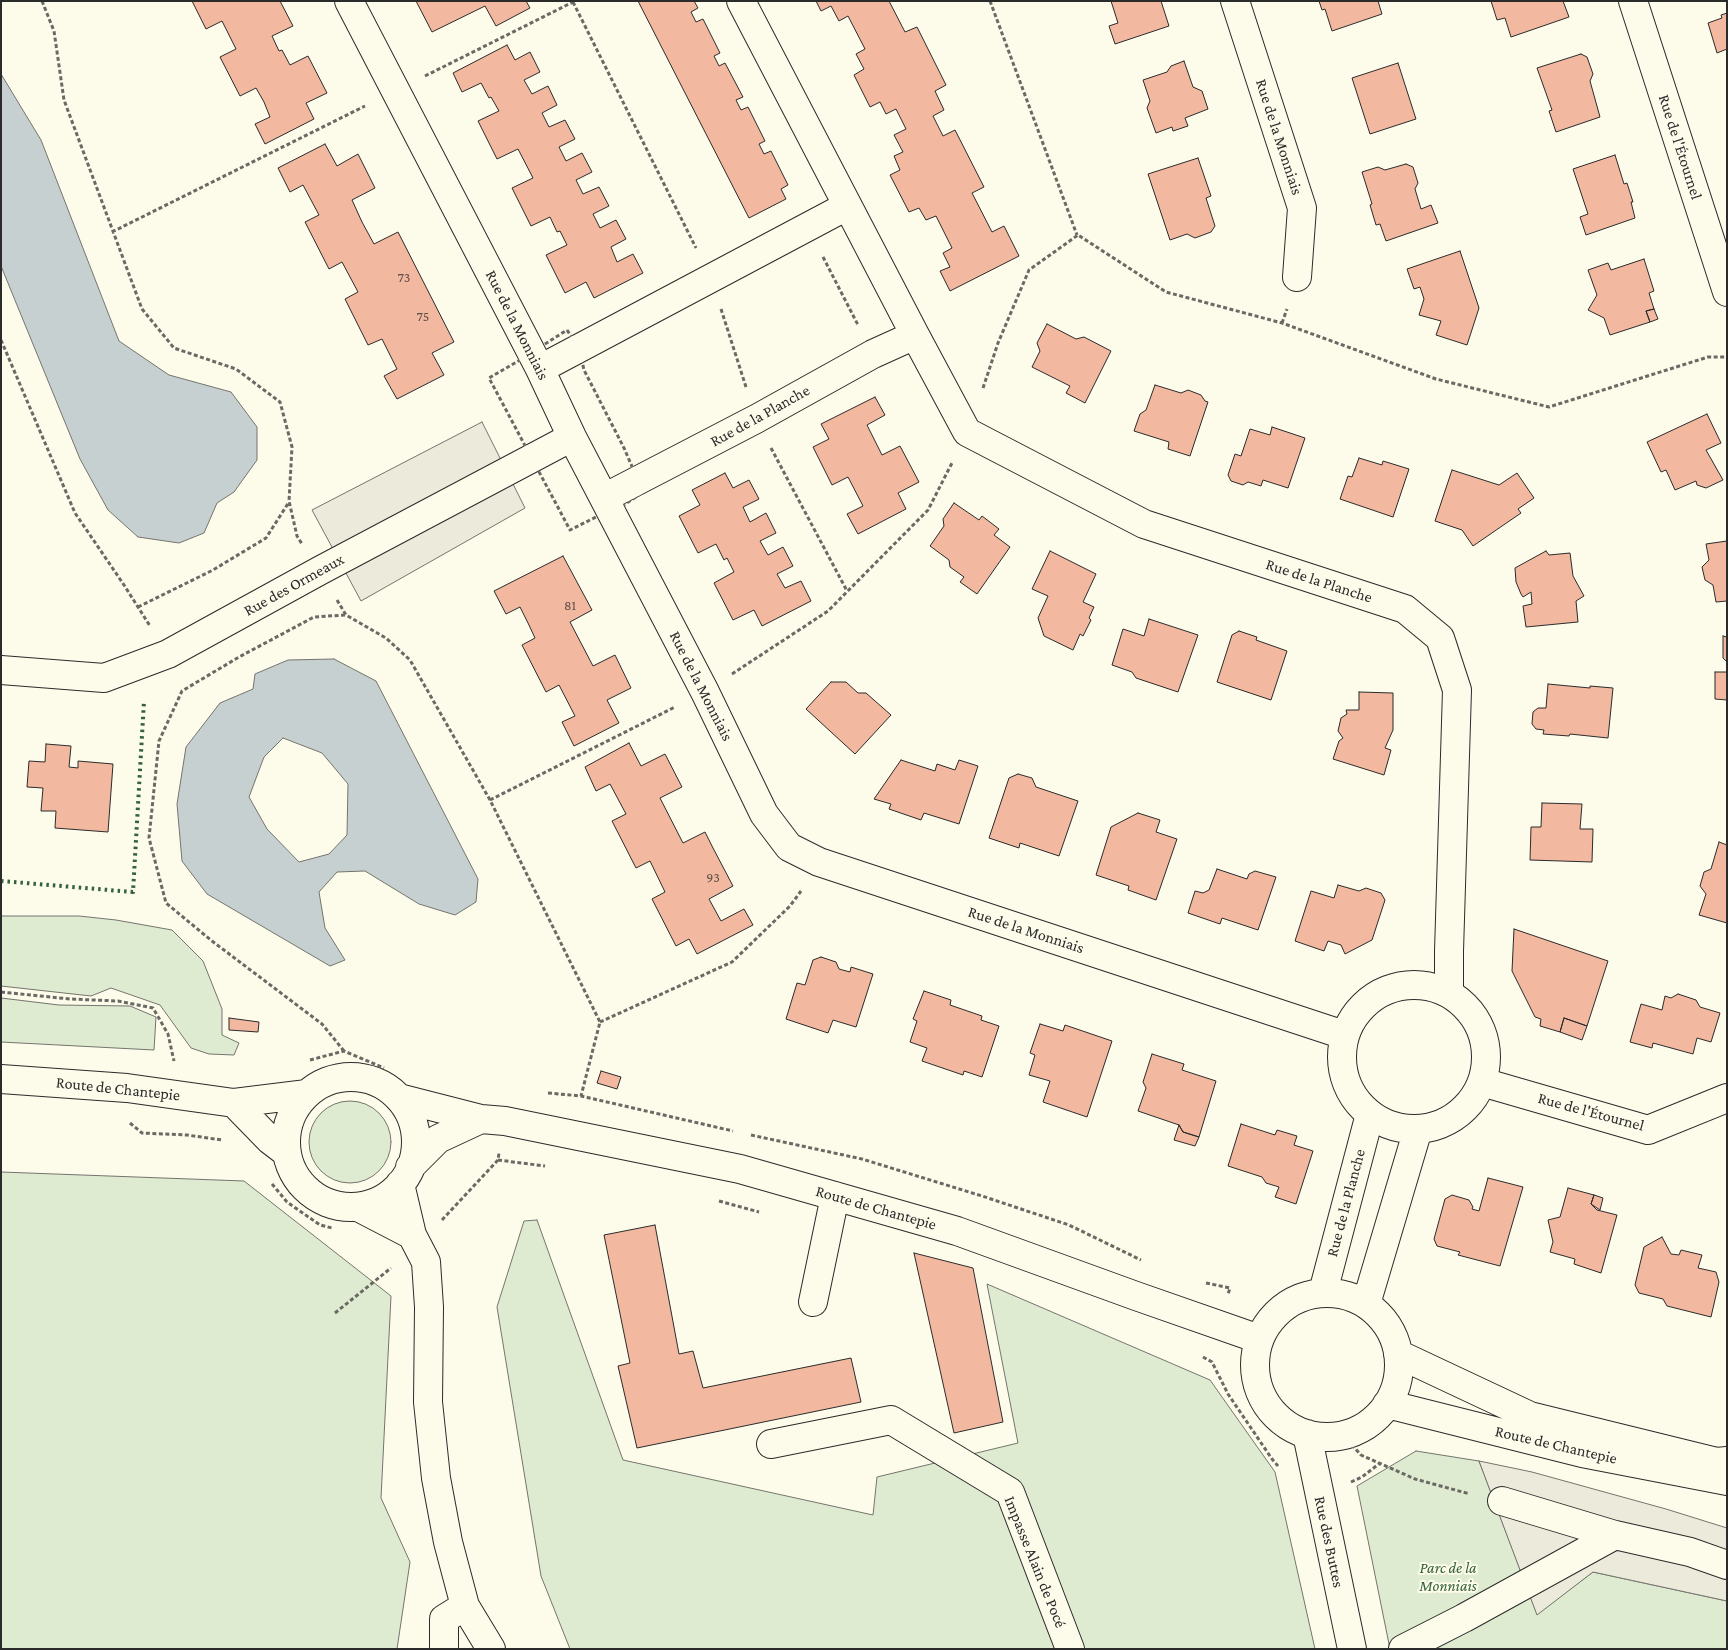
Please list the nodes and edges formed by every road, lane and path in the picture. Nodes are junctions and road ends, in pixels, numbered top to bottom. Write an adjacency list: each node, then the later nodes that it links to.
1 (42, 1): 11 (path)
2 (349, 1): 8 (street, Rue de la Monniais)
3 (574, 1): 8 (path)
4 (741, 1): 9 (street)
5 (990, 1): 12 (path)
6 (1235, 1): 13 (street, Rue de la Monniais)
7 (1633, 1): 14 (street, Rue de l'Étournel)
8 (395, 91): 11 (path); 19 (street, Rue de la Monniais)
9 (848, 206): 10 (street); 15 (street)
10 (808, 227): 17 (path); 19 (street)
11 (112, 232): 23 (path)
12 (1078, 235): 18 (path); 20 (path)
13 (1297, 277)
14 (1727, 292)
15 (915, 334): 17 (street, Rue de la Planche); 20 (street)
16 (1, 340): 25 (path)
17 (873, 354): 22 (street, Rue de la Planche)
18 (1727, 357)
19 (540, 369): 21 (street, Rue de la Monniais)
20 (967, 432): 28 (path); 32 (street, Rue de la Planche)
21 (572, 437): 22 (street, Rue de la Monniais); 24 (street, Rue des Ormeaux)
22 (604, 498): 28 (street, Rue de la Monniais)
23 (289, 501): 24 (path); 25 (path)
24 (320, 570): 26 (street, Rue des Ormeaux)
25 (138, 607): 26 (path)
26 (168, 654): 27 (street, Rue des Ormeaux)
27 (1, 670)
28 (705, 692): 29 (path); 30 (street, Rue de la Monniais)
29 (490, 800): 33 (path); 35 (path)
30 (819, 862): 33 (path); 34 (street, Rue de la Monniais)
31 (1, 992): 36 (path)
32 (1449, 993): 34 (street); 38 (street)
33 (600, 1022): 40 (path)
34 (1344, 1034): 44 (street)
35 (344, 1051)
36 (174, 1064)
37 (1, 1079): 43 (street, Route de Chantepie)
38 (1482, 1082): 42 (street, Rue de l'Étournel); 46 (street)
39 (307, 1094): 41 (street); 43 (street, Route de Chantepie); 47 (street)
40 (581, 1096)
41 (399, 1098): 45 (street, Route de Chantepie); 48 (street)
42 (1727, 1098)
43 (234, 1103): 47 (street)
44 (1370, 1114): 46 (street); 52 (street, Rue de la Planche)
45 (481, 1119): 48 (street, Route de Chantepie); 49 (street, Route de Chantepie)
46 (1418, 1129): 54 (street)
47 (287, 1153): 50 (street)
48 (405, 1176): 50 (street); 51 (street)
49 (835, 1196): 53 (street); 56 (street, Route de Chantepie)
50 (358, 1206): 51 (street)
51 (416, 1240): 55 (path); 71 (street)
52 (1323, 1292): 54 (street); 56 (street)
53 (813, 1302)
54 (1366, 1304): 57 (street)
55 (335, 1313)
56 (1259, 1339): 60 (street)
57 (1398, 1354): 59 (street); 63 (street, Route de Chantepie)
58 (1212, 1362): 65 (path)
59 (1387, 1404): 61 (street); 66 (street, Route de Chantepie)
60 (1306, 1434): 61 (street); 75 (street, Rue des Buttes)
61 (1342, 1435): 64 (path)
62 (772, 1444): 74 (street, Impasse Alain de Pocé)
63 (1727, 1461)
64 (1380, 1463): 67 (path); 68 (path)
65 (1284, 1471)
66 (1727, 1481)
67 (1347, 1484)
68 (1502, 1501): 69 (street)
69 (1615, 1535): 70 (street); 76 (street)
70 (1727, 1565)
71 (465, 1606): 72 (street); 73 (street)
72 (444, 1649)
73 (491, 1649)
74 (1070, 1649)
75 (1352, 1649)
76 (1403, 1649)

